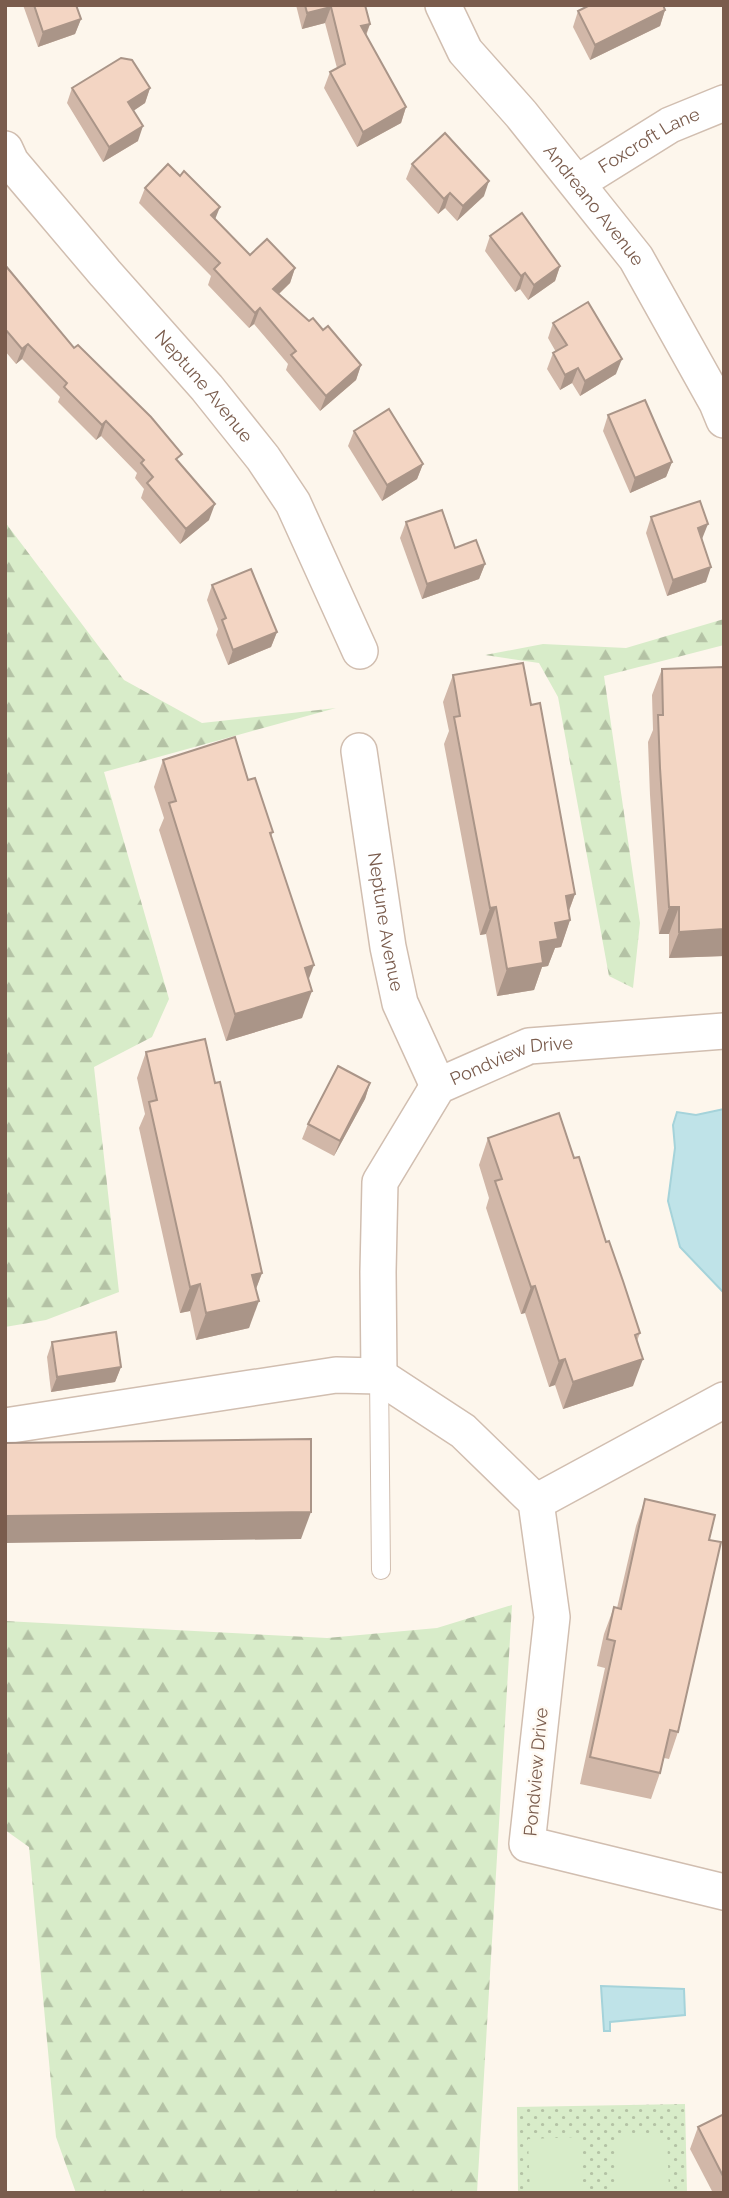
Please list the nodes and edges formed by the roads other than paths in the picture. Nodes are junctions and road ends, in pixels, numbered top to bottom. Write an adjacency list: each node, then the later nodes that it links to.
1 (443, 5): 4 (street, Andreano Avenue)
2 (724, 103): 4 (street, Foxcroft Lane)
3 (5, 149): 6 (street, Neptune Avenue)
4 (577, 183): 5 (street, Andreano Avenue)
5 (724, 420)
6 (360, 651)
7 (359, 751): 9 (street, Neptune Avenue)
8 (724, 1031): 9 (street, Pondview Drive)
9 (438, 1086): 10 (street, Pondview Drive)
10 (379, 1376): 12 (street); 13 (street); 14 (lane)
11 (724, 1400): 13 (street)
12 (5, 1426)
13 (536, 1502): 15 (street, Pondview Drive)
14 (382, 1570)
15 (724, 1892)

